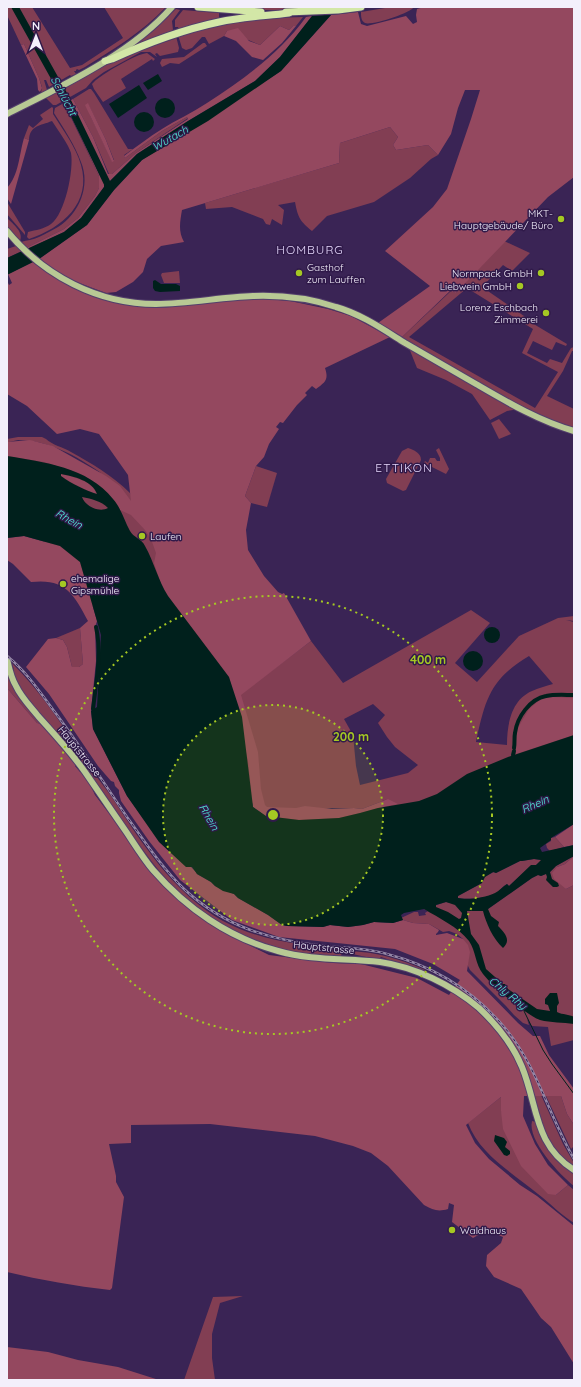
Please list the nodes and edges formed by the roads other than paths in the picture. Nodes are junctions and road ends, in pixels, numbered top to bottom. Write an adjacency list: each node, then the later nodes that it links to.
1 (172, 7): 5 (main road)
2 (199, 7): 4 (highway)
3 (361, 7): 4 (highway)
4 (289, 12): 5 (highway)
5 (105, 61): 6 (main road)
6 (7, 114)
7 (7, 231): 8 (main road)
8 (574, 431)
9 (7, 659): 10 (main road, Hauptstrasse)
10 (574, 1170)

